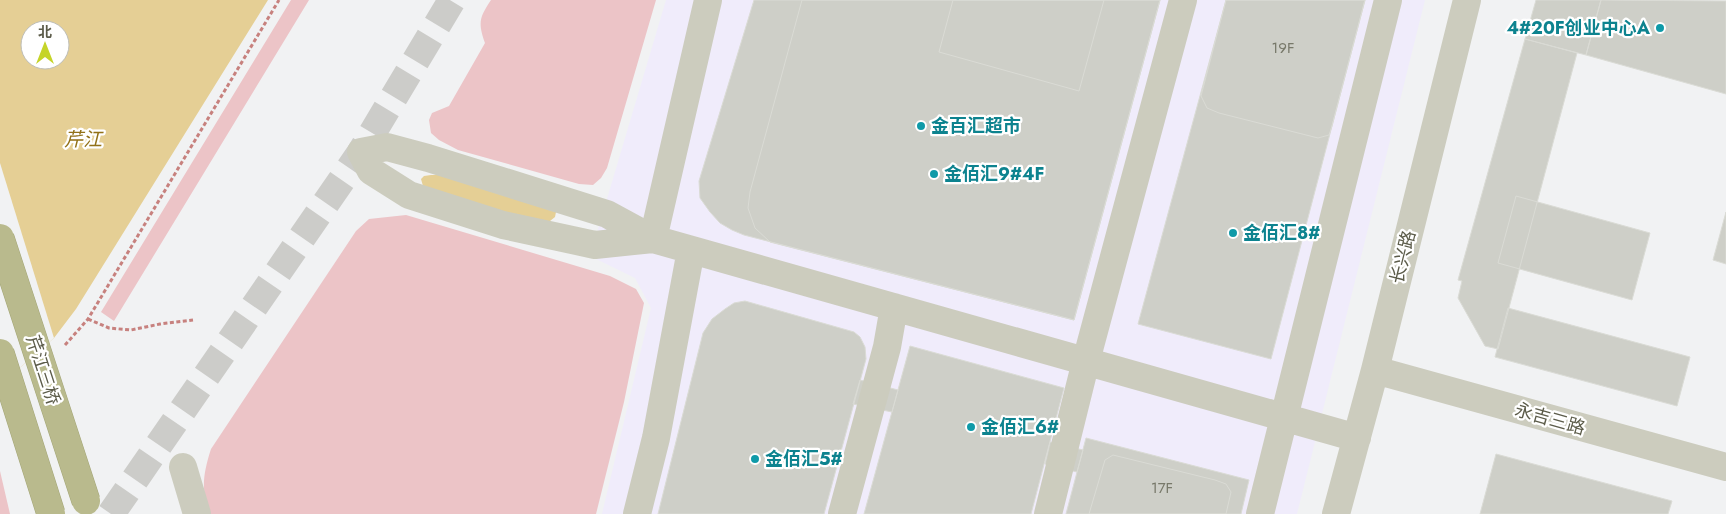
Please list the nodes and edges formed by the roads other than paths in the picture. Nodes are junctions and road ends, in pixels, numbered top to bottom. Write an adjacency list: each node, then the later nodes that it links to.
1 (708, 0): 6 (street)
2 (1183, 0): 10 (street)
3 (1388, 0): 12 (street)
4 (1467, 0): 11 (street, 长兴路)
5 (0, 238): 16 (highway, 芹江三桥, bridge)
6 (653, 239): 6 (street); 7 (street)
7 (691, 250): 8 (street); 19 (street)
8 (894, 307): 10 (street); 20 (street)
9 (0, 353): 17 (highway, bridge)
10 (1086, 361): 12 (street); 21 (street)
11 (1375, 370): 13 (street, 长兴路); 15 (street, 永吉三路)
12 (1284, 417): 13 (street); 22 (street)
13 (1357, 438): 23 (street, 长兴路)
14 (183, 467): 18 (street)
15 (1726, 467)
16 (86, 501)
17 (50, 514)
18 (197, 514)
19 (637, 514)
20 (842, 514)
21 (1048, 514)
22 (1260, 514)
23 (1336, 514)

